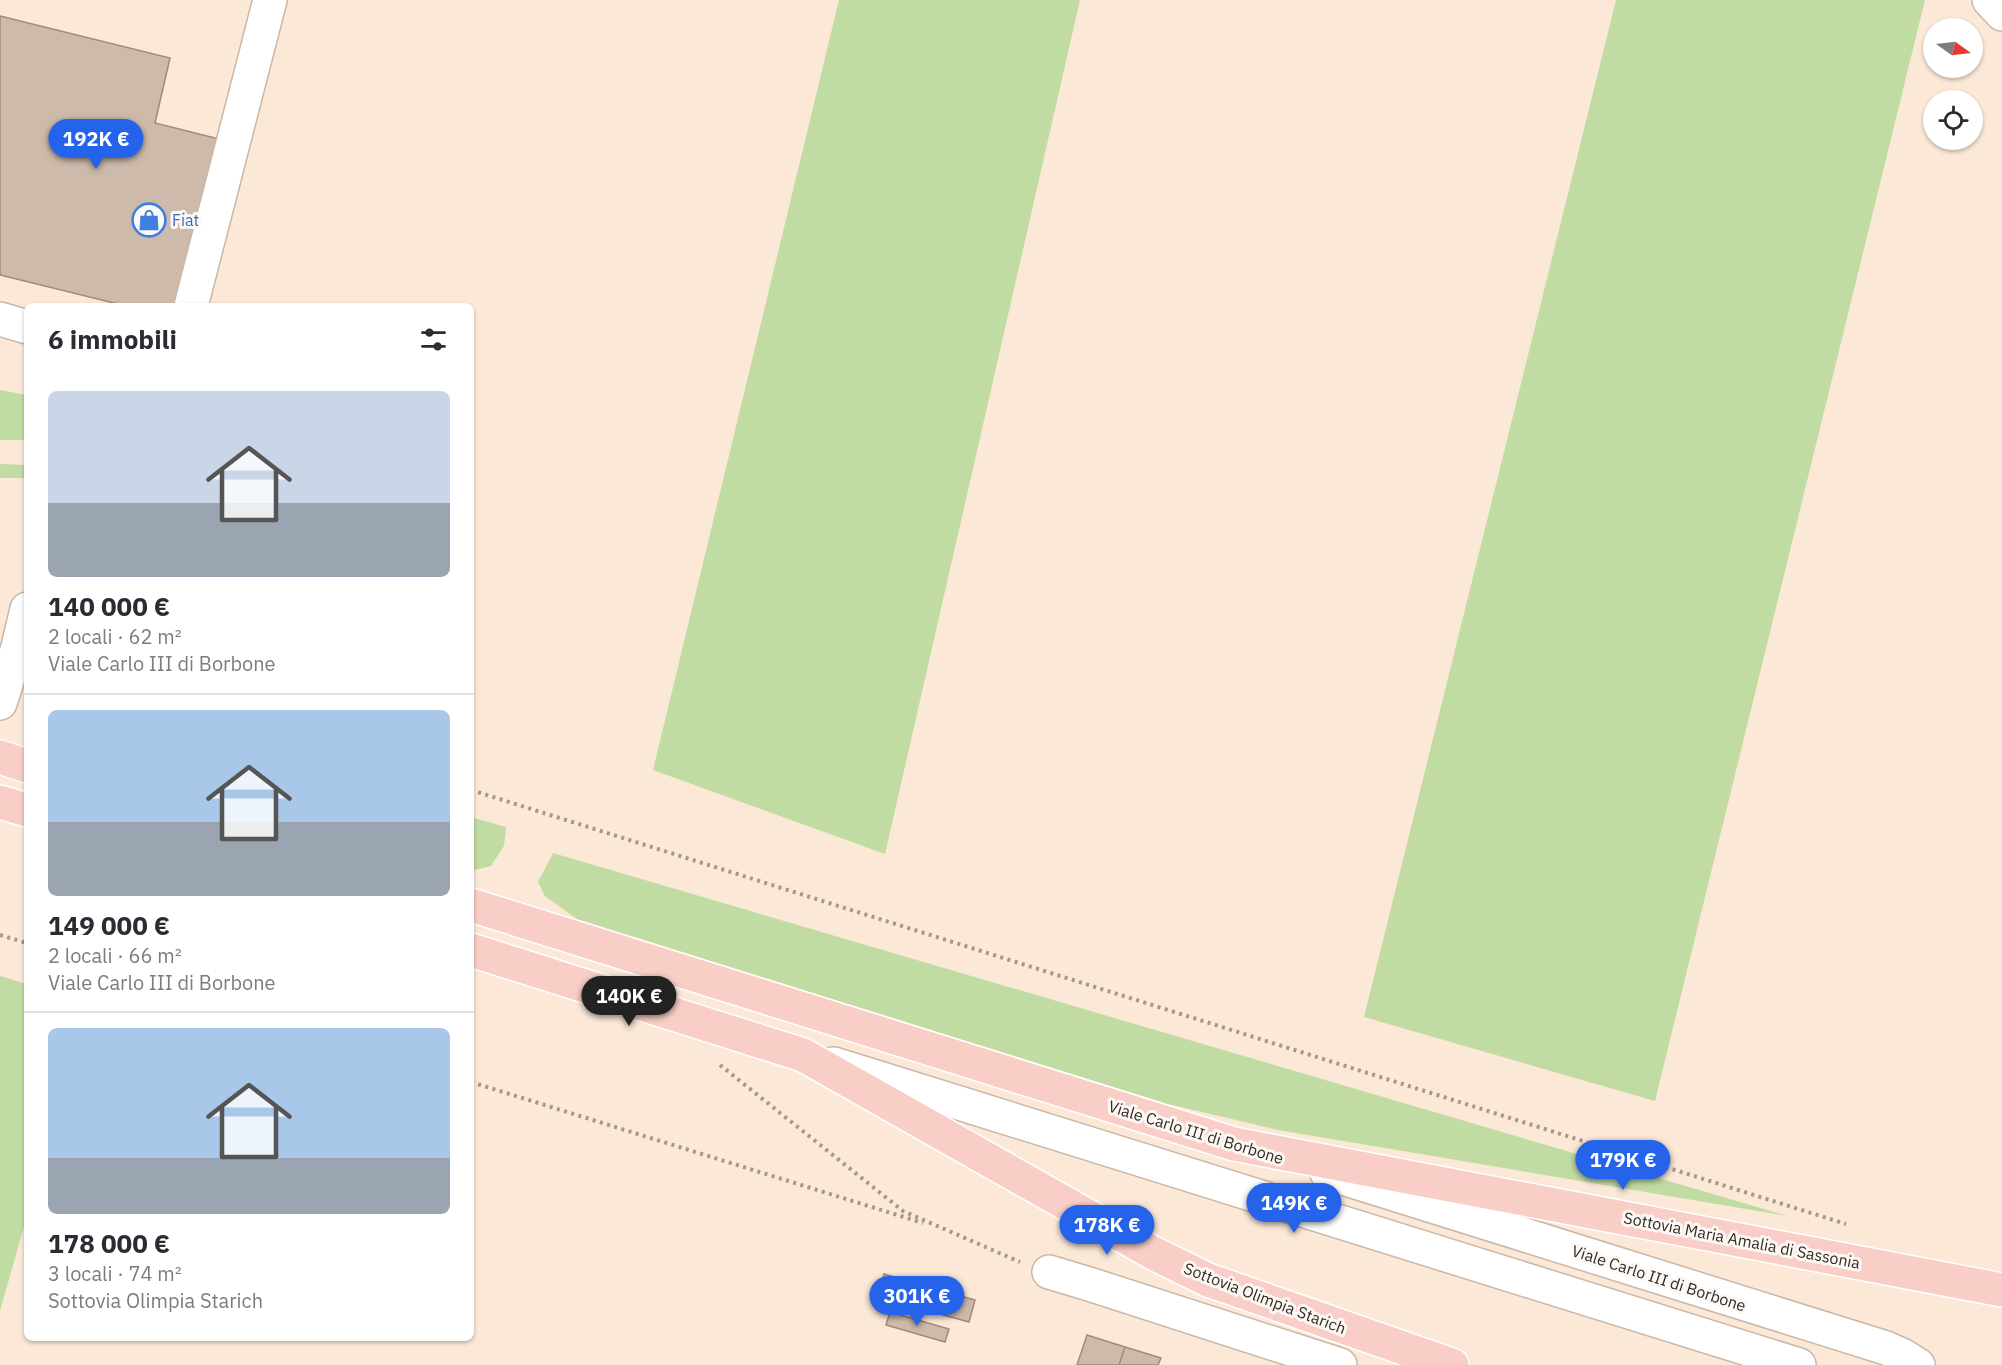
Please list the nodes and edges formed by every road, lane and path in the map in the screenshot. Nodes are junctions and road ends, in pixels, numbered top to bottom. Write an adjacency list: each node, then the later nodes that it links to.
1 (270, 0): 4 (street)
2 (1989, 0): 3 (street)
3 (2002, 14)
4 (192, 303)
5 (0, 319): 6 (street)
6 (24, 326)
7 (24, 622): 8 (street)
8 (0, 703)
9 (0, 757): 10 (main road)
10 (24, 765)
11 (474, 791): 22 (path)
12 (0, 802): 13 (main road)
13 (24, 809)
14 (474, 907): 21 (main road, Viale Carlo III di Borbone)
15 (0, 935): 16 (path)
16 (24, 942)
17 (474, 951): 18 (main road)
18 (803, 1055): 27 (main road, Sottovia Olimpia Starich); 28 (street)
19 (716, 1062): 23 (path)
20 (474, 1083): 23 (path)
21 (1234, 1144): 25 (main road, Sottovia Maria Amalia di Sassonia); 29 (street, Viale Carlo III di Borbone)
22 (1846, 1224)
23 (941, 1228): 24 (path)
24 (1049, 1272): 26 (street)
25 (2002, 1290)
26 (1340, 1365)
27 (1452, 1365)
28 (1799, 1365)
29 (1918, 1365)

